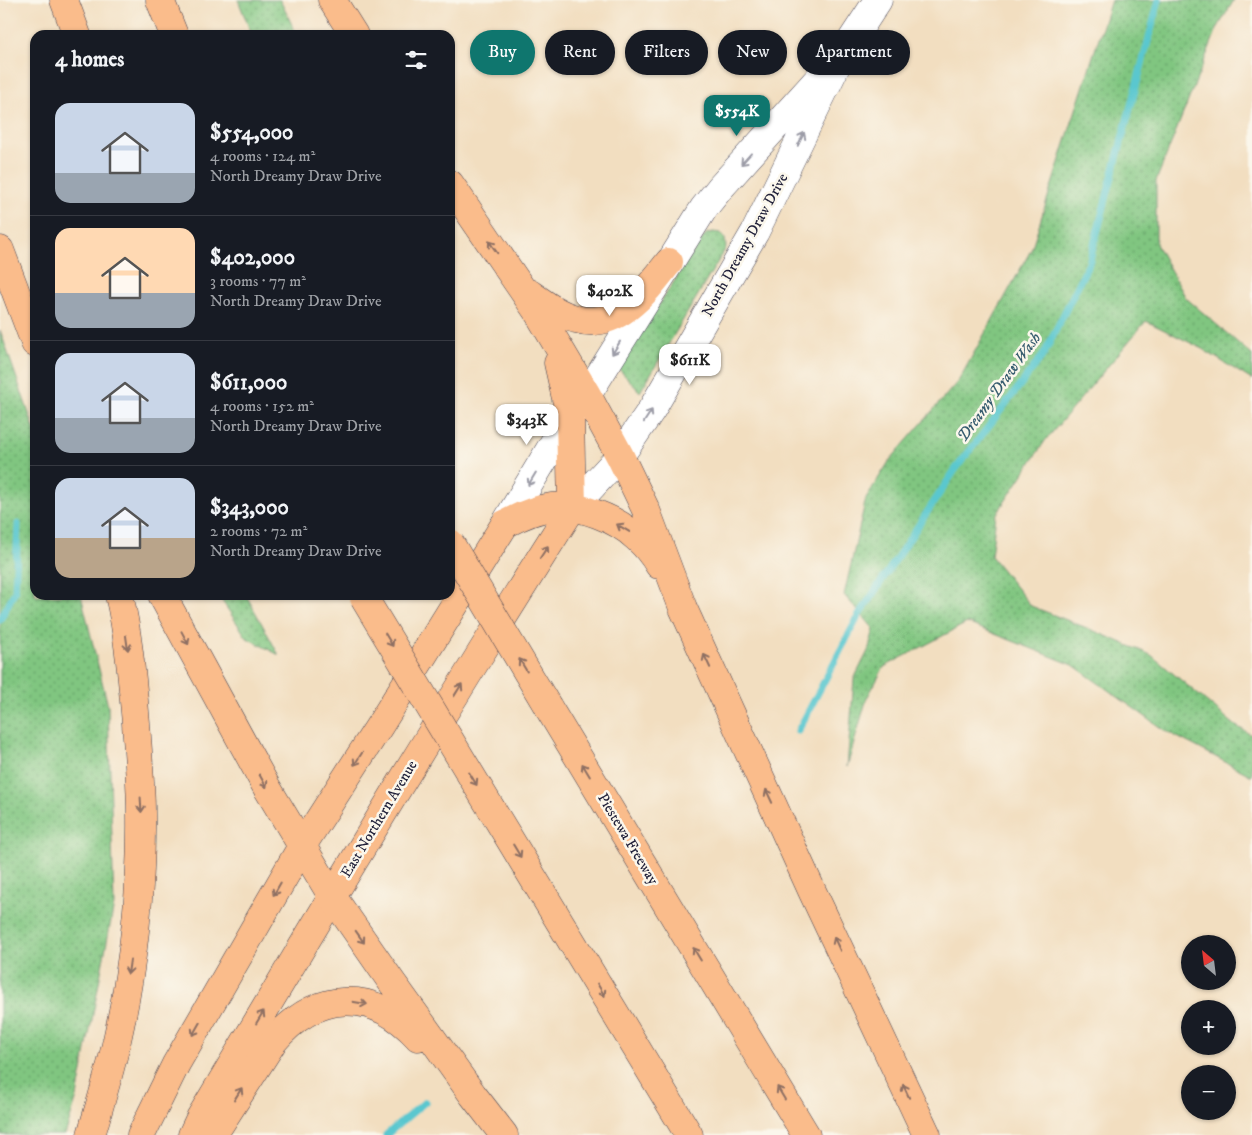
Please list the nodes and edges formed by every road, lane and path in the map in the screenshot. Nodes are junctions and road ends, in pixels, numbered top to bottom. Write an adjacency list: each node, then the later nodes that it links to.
1 (64, 0): 5 (main road)
2 (160, 0): 6 (main road)
3 (332, 0): 7 (main road)
4 (878, 0): 8 (street, North Dreamy Draw Drive)
5 (75, 30)
6 (172, 30)
7 (351, 30)
8 (858, 30)
9 (821, 75): 13 (street, North Dreamy Draw Drive, one-way to 13)
10 (833, 75): 19 (street, North Dreamy Draw Drive, one-way to 10)
11 (455, 191): 14 (main road, one-way to 11)
12 (0, 250): 16 (main road)
13 (669, 262): 14 (main road); 17 (street, North Dreamy Draw Drive, one-way to 17)
14 (521, 287): 15 (main road)
15 (539, 314): 17 (main road); 18 (main road)
16 (30, 330)
17 (588, 395): 18 (street, North Dreamy Draw Drive); 19 (main road)
18 (570, 416): 20 (main road); 21 (street, North Dreamy Draw Drive, one-way to 21)
19 (620, 456): 20 (street, North Dreamy Draw Drive); 26 (main road)
20 (572, 508): 21 (main road); 26 (main road, one-way to 20); 28 (main road, East Northern Avenue, one-way to 20)
21 (505, 524): 27 (main road, one-way to 27)
22 (455, 551): 36 (main road, Piestewa Freeway, one-way to 22, bridge)
23 (120, 600): 30 (main road, one-way to 30)
24 (165, 600): 27 (main road, one-way to 27)
25 (365, 600): 35 (main road, one-way to 35, bridge)
26 (682, 608): 37 (main road, one-way to 26)
27 (302, 846): 28 (main road); 31 (main road, one-way to 31)
28 (332, 896): 29 (main road, one-way to 29); 32 (main road, East Northern Avenue, one-way to 28)
29 (473, 1095): 33 (main road, one-way to 29); 34 (main road)
30 (91, 1135)
31 (140, 1135)
32 (192, 1135)
33 (213, 1135)
34 (504, 1135)
35 (689, 1135)
36 (806, 1135)
37 (927, 1135)

